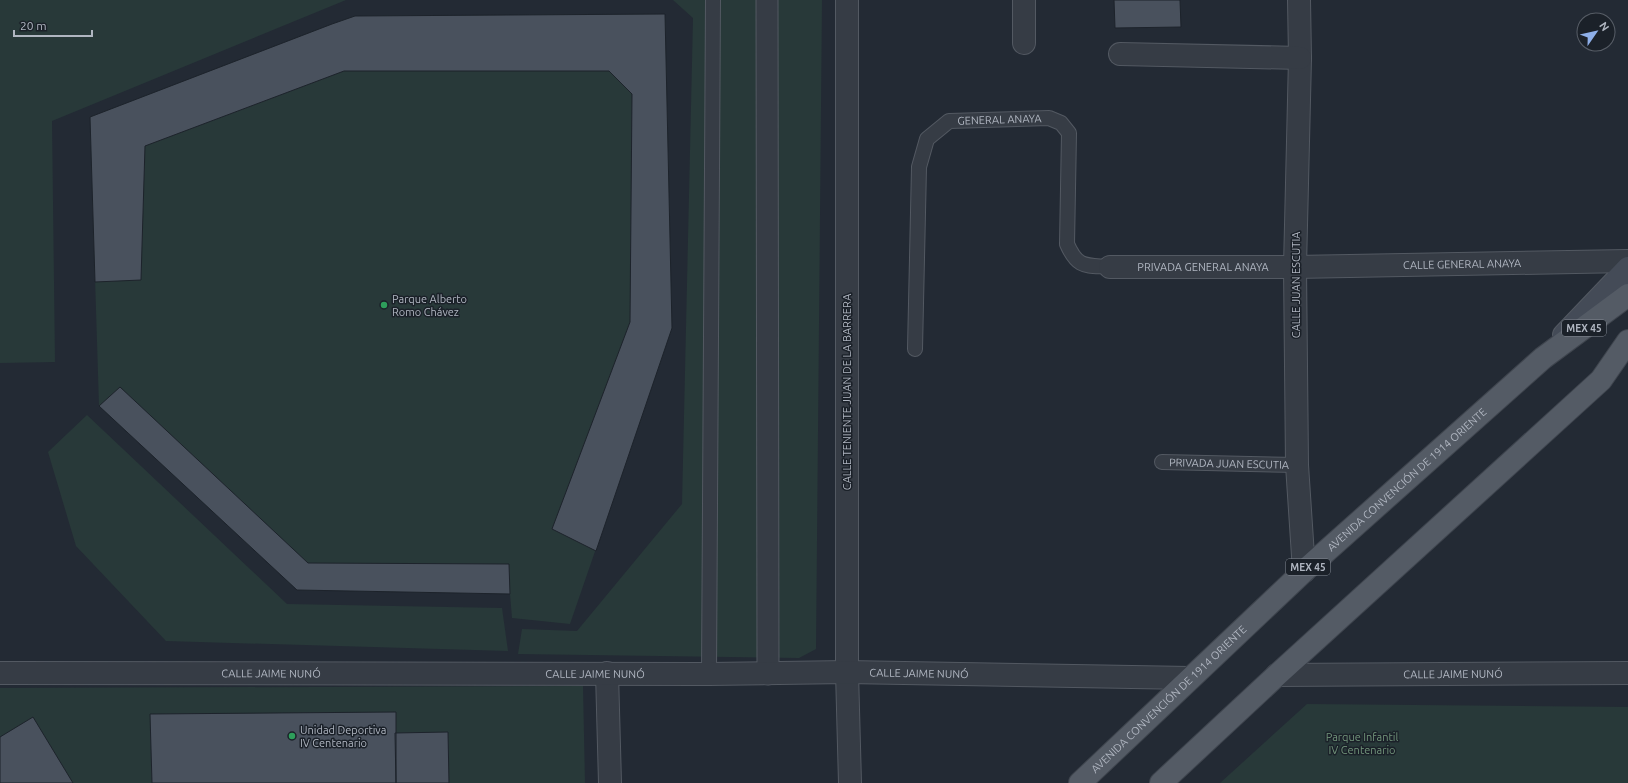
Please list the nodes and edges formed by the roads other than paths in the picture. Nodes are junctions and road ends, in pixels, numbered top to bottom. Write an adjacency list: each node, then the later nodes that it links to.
1 (713, 0): 26 (lane)
2 (767, 0): 27 (street)
3 (847, 0): 22 (street, CALLE TENIENTE JUAN DE LA BARRERA)
4 (1024, 0): 6 (street)
5 (1299, 0): 8 (street, CALLE JUAN ESCUTIA)
6 (1024, 43)
7 (1120, 54): 8 (street)
8 (1300, 58): 11 (street, CALLE JUAN ESCUTIA)
9 (1628, 261): 11 (street, CALLE GENERAL ANAYA)
10 (1110, 266): 11 (street, PRIVADA GENERAL ANAYA); 15 (lane, GENERAL ANAYA)
11 (1295, 267): 20 (street, CALLE JUAN ESCUTIA)
12 (1628, 268): 17 (main road, AVENIDA CONVENCIÓN DE 1914 ORIENTE)
13 (1626, 296): 17 (main road, AVENIDA CONVENCIÓN DE 1914 ORIENTE / MEX 45)
14 (1628, 342): 18 (main road)
15 (915, 349)
16 (1628, 357): 18 (main road)
17 (1543, 358): 21 (main road, AVENIDA CONVENCIÓN DE 1914 ORIENTE / MEX 45)
18 (1601, 380): 28 (main road)
19 (1162, 462): 20 (lane, PRIVADA JUAN ESCUTIA)
20 (1297, 465): 21 (street, CALLE JUAN ESCUTIA)
21 (1304, 571): 29 (main road, AVENIDA CONVENCIÓN DE 1914 ORIENTE / MEX 45)
22 (846, 672): 27 (street, CALLE JAIME NUNÓ); 29 (street, CALLE JAIME NUNÓ); 31 (street, CALLE TENIENTE JUAN DE LA BARRERA)
23 (0, 673): 24 (street, CALLE JAIME NUNÓ)
24 (607, 673): 26 (street, CALLE JAIME NUNÓ); 30 (street)
25 (1628, 673): 28 (street, CALLE JAIME NUNÓ)
26 (709, 674): 27 (street, CALLE JAIME NUNÓ)
27 (768, 674)
28 (1277, 675): 33 (main road)
29 (1190, 678): 32 (main road, AVENIDA CONVENCIÓN DE 1914 ORIENTE / MEX 45)
30 (610, 783)
31 (850, 783)
32 (1080, 783)
33 (1161, 783)

